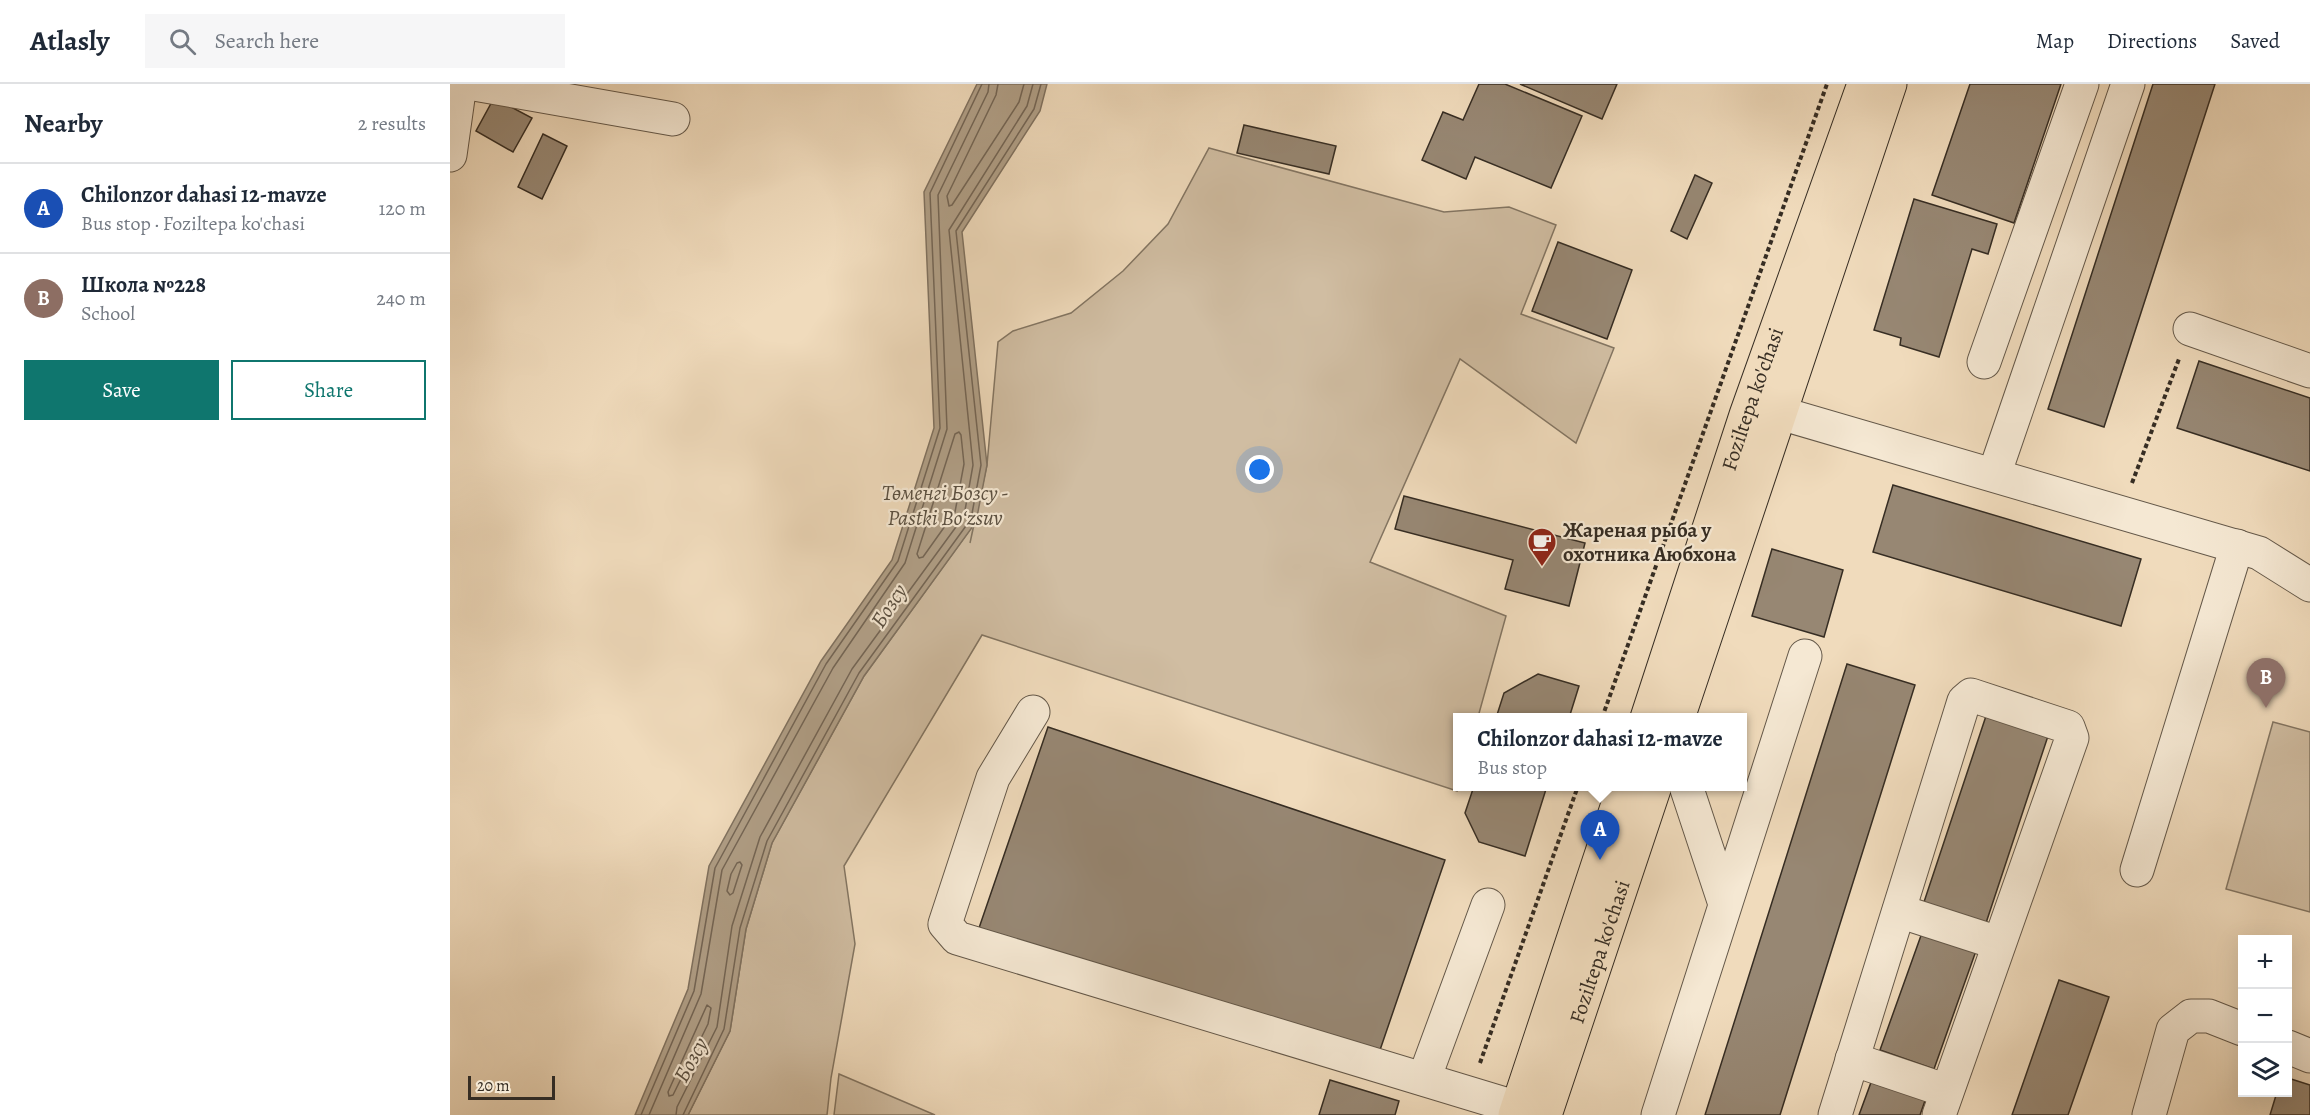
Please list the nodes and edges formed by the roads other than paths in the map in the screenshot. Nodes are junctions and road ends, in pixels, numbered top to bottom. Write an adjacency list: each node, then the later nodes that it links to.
1 (460, 84): 8 (street)
2 (474, 84): 7 (street)
3 (1864, 84): 18 (main road, Foziltepa ko'chasi)
4 (1890, 84): 12 (main road, Foziltepa ko'chasi)
5 (2082, 84): 10 (street)
6 (2127, 84): 13 (street)
7 (673, 119)
8 (450, 155)
9 (2190, 329): 11 (street)
10 (1984, 362)
11 (2310, 371)
12 (1780, 414): 13 (street); 19 (main road, Foziltepa ko'chasi)
13 (1994, 475): 14 (street)
14 (2237, 546): 15 (street); 23 (street)
15 (2310, 585)
16 (1805, 656): 24 (street)
17 (1033, 712): 32 (street)
18 (1648, 713)
19 (1679, 713)
20 (1622, 791): 34 (main road, Foziltepa ko'chasi)
21 (1653, 791): 34 (main road, Foziltepa ko'chasi)
22 (1688, 791): 24 (street)
23 (2137, 870)
24 (1725, 904): 35 (street)
25 (1488, 905): 32 (street)
26 (1899, 910): 27 (street); 27 (street); 31 (street)
27 (1998, 943): 33 (street)
28 (2238, 1027): 37 (street)
29 (2292, 1049): 30 (street)
30 (2310, 1056)
31 (1852, 1059): 33 (street); 36 (street)
32 (1424, 1079): 34 (street)
33 (1943, 1103)
34 (1526, 1112)
35 (1658, 1115)
36 (1835, 1115)
37 (2149, 1115)

